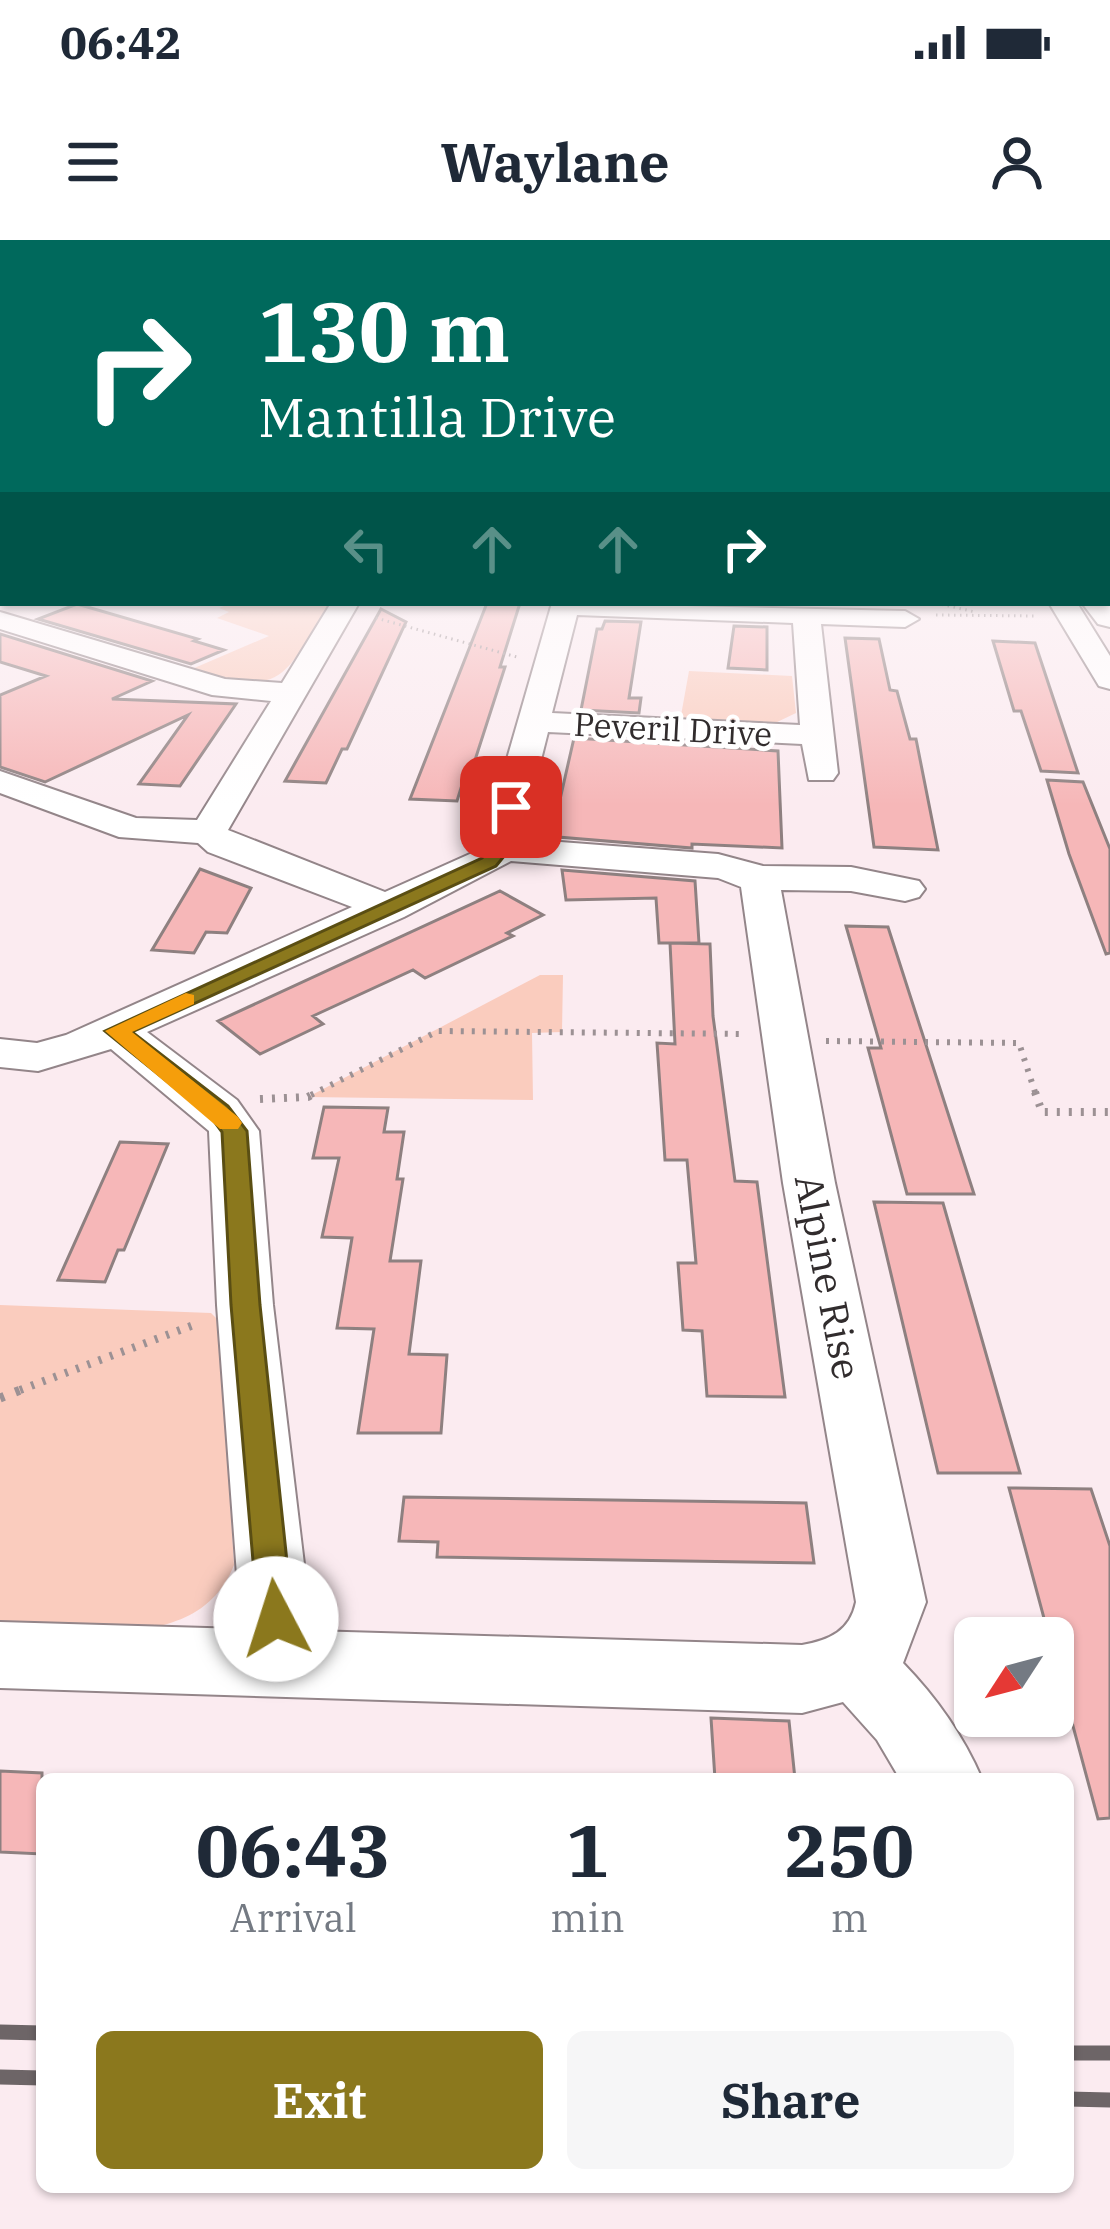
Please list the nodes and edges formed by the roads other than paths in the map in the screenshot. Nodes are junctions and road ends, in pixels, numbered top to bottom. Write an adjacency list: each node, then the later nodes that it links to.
1 (336, 619): 9 (street)
2 (562, 619): 10 (street)
3 (806, 619): 11 (street, Peveril Drive)
4 (899, 619): 5 (street)
5 (905, 619)
6 (1073, 619): 8 (street)
7 (0, 620): 9 (street)
8 (1110, 680)
9 (291, 693): 14 (street)
10 (532, 722): 11 (street, Peveril Drive); 15 (street)
11 (814, 735): 12 (street, Peveril Drive)
12 (821, 773)
13 (0, 781): 14 (street)
14 (208, 832): 18 (street)
15 (500, 849): 16 (street); 18 (street)
16 (755, 878): 17 (street); 23 (street, Alpine Rise)
17 (905, 890)
18 (390, 908): 19 (street)
19 (116, 1031): 20 (street); 22 (street)
20 (0, 1053)
21 (0, 1655): 22 (street)
22 (280, 1664): 23 (street)
23 (856, 1665): 24 (street)
24 (940, 1773)

